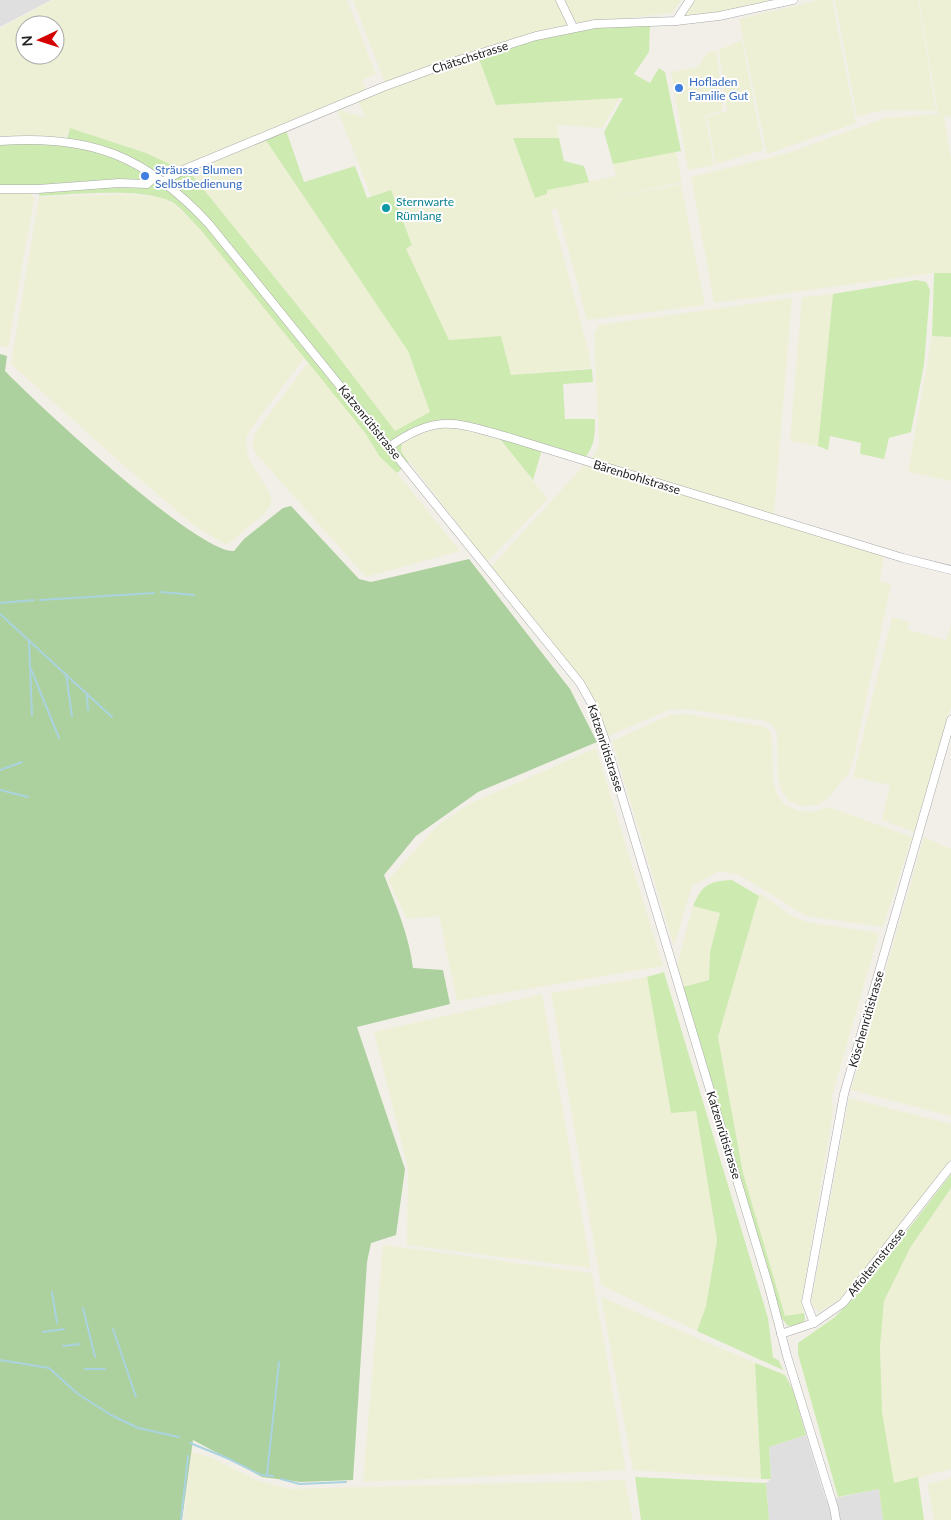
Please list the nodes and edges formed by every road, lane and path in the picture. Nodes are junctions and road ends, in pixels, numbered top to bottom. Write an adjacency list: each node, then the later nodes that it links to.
1 (560, 0): 5 (street)
2 (690, 0): 4 (street)
3 (793, 0): 4 (street, Chätschstrasse)
4 (676, 21): 5 (street, Chätschstrasse)
5 (573, 27): 8 (street, Chätschstrasse)
6 (0, 140): 7 (street, Katzenrütistrasse)
7 (157, 175): 8 (street, Katzenrütistrasse); 9 (street)
8 (164, 181): 10 (street, Katzenrütistrasse)
9 (0, 189)
10 (389, 447): 11 (street, Bärenbohlstrasse); 15 (street, Katzenrütistrasse)
11 (951, 570)
12 (951, 720): 14 (street, Köschenrütistrasse)
13 (951, 1166): 14 (street, Affolternstrasse)
14 (814, 1323): 15 (street, Affolternstrasse)
15 (781, 1334): 16 (street, Katzenrütistrasse)
16 (836, 1520)

